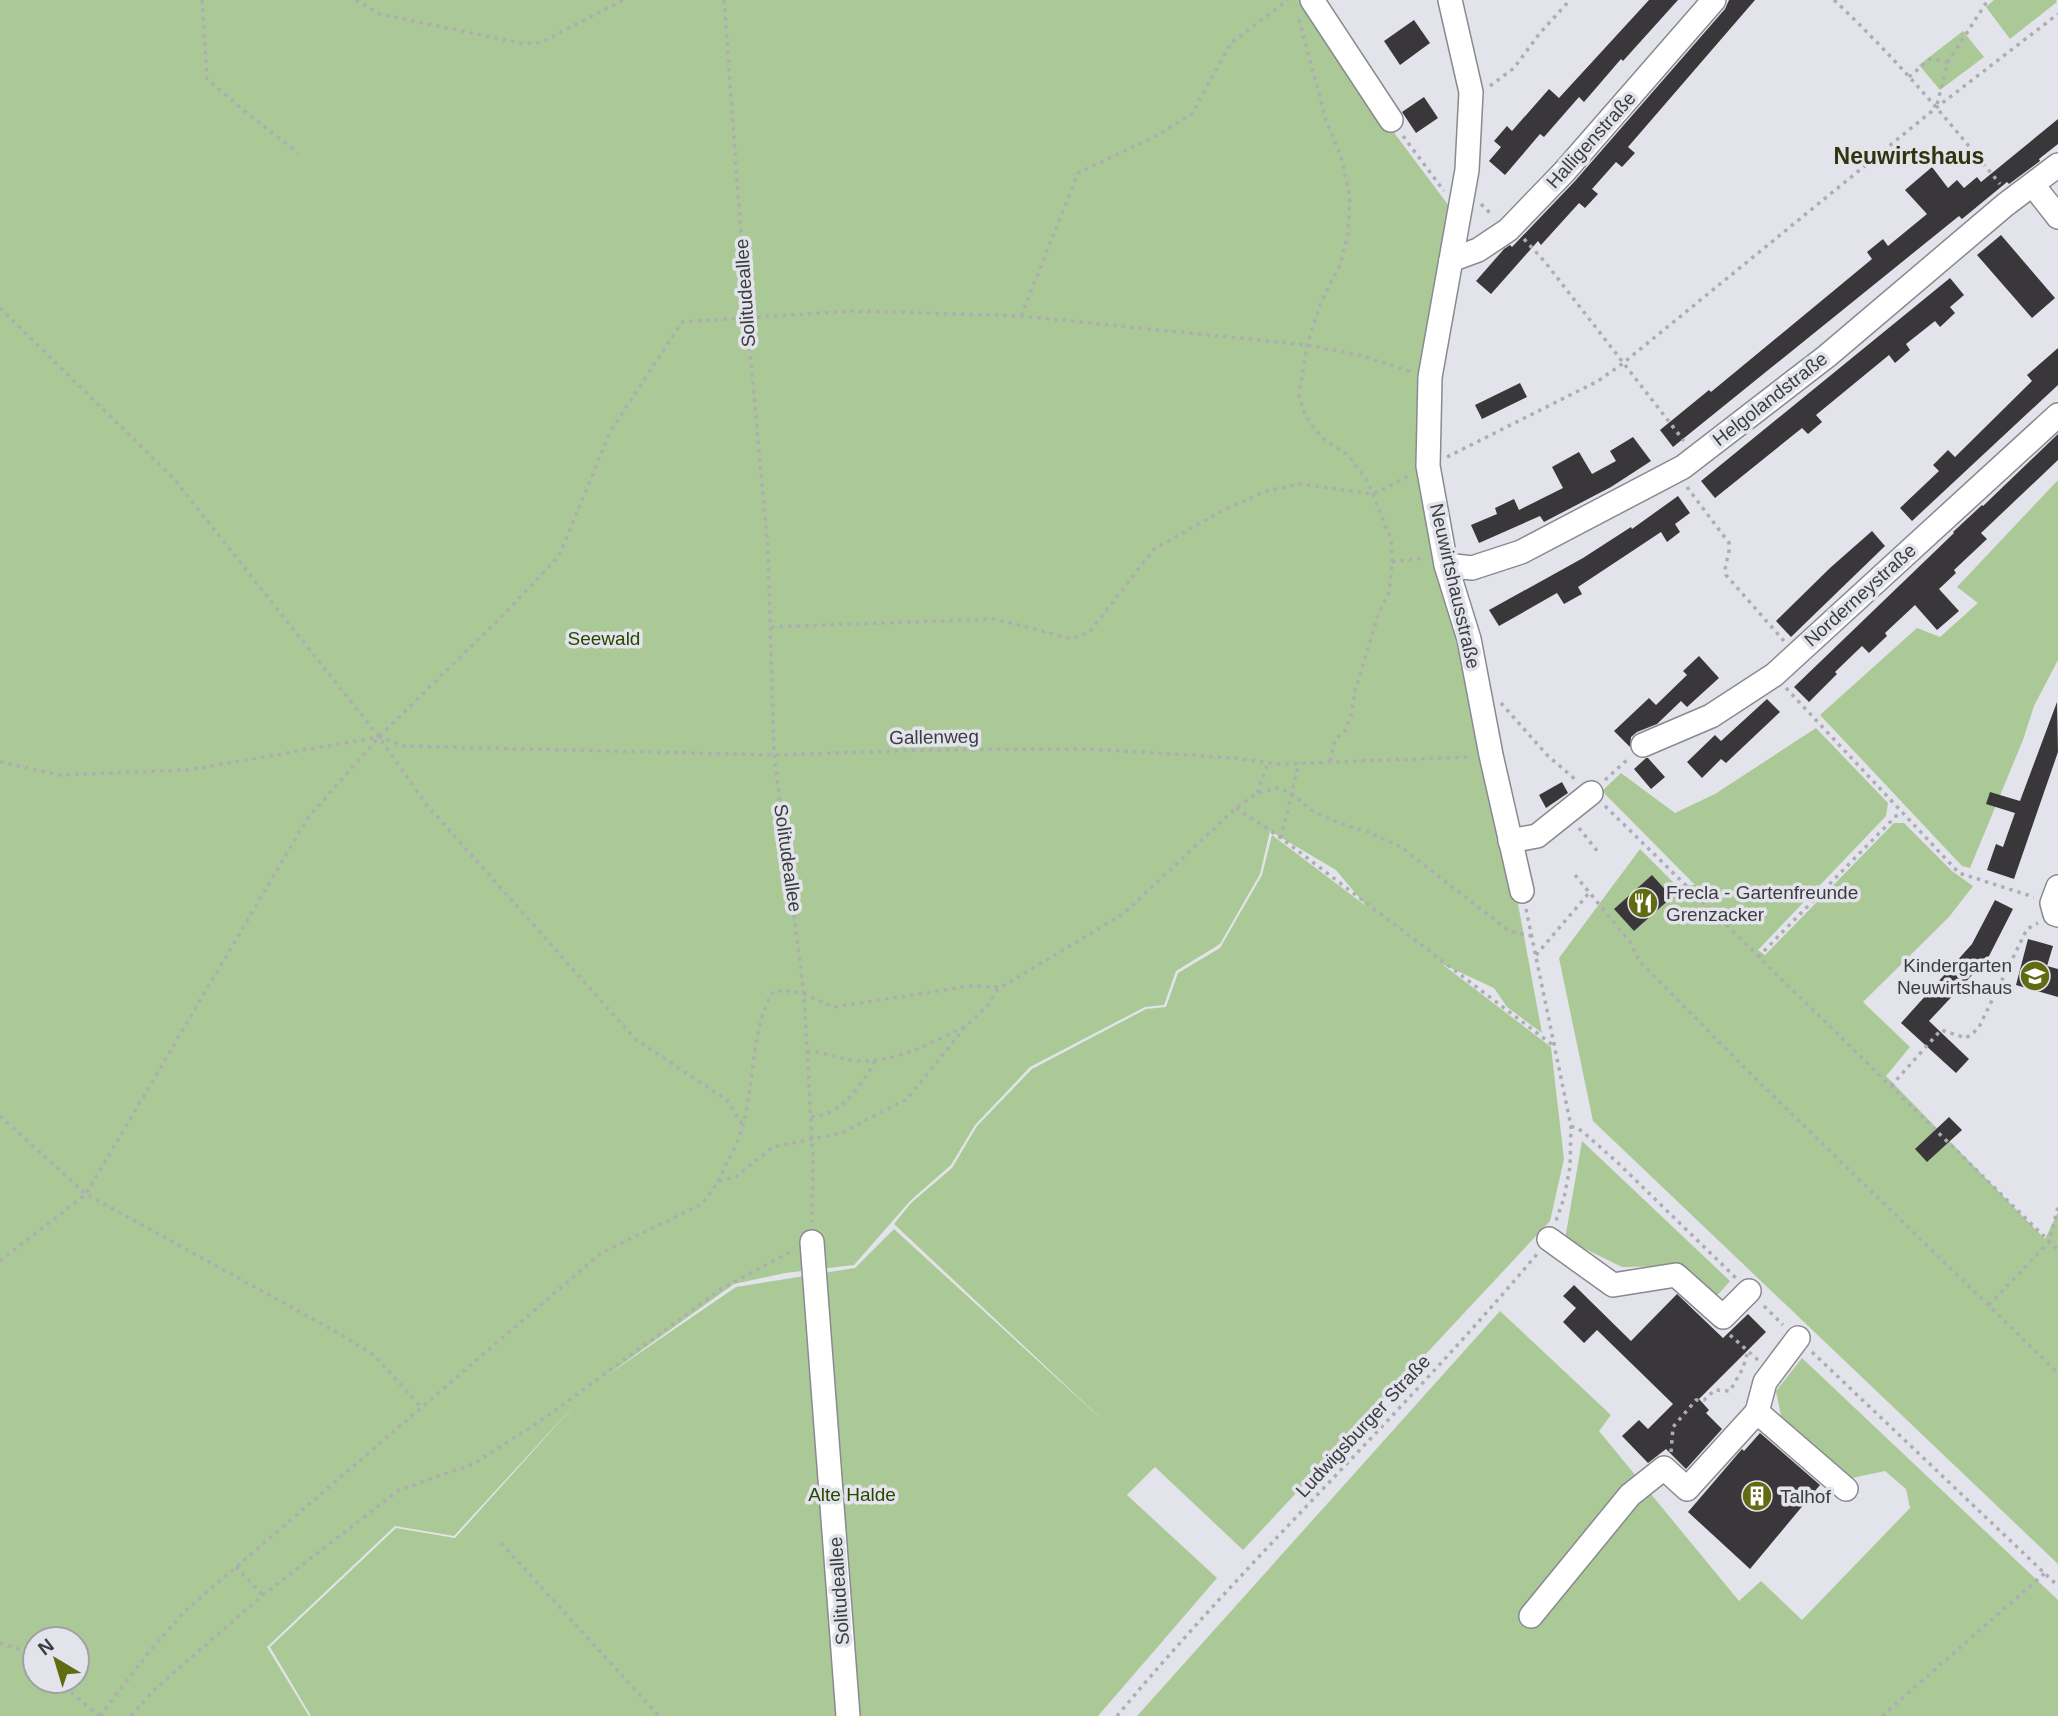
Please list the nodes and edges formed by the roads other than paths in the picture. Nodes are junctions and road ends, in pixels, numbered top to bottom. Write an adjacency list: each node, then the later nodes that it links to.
1 (1450, 0): 8 (street, Neuwirtshausstraße)
2 (1714, 0): 8 (street, Halligenstraße)
3 (1305, 8): 4 (street)
4 (1395, 125)
5 (2058, 165): 6 (street, Helgolandstraße)
6 (2033, 185): 7 (street); 10 (street, Helgolandstraße)
7 (2058, 218)
8 (1451, 260): 10 (street, Neuwirtshausstraße)
9 (2058, 415): 11 (street, Norderneystraße)
10 (1446, 560): 13 (street, Neuwirtshausstraße)
11 (1643, 745)
12 (1591, 793): 13 (street)
13 (1510, 841): 14 (street, Neuwirtshausstraße)
14 (1522, 891)
15 (1549, 1239): 17 (street)
16 (812, 1242): 22 (street, Solitudeallee)
17 (1749, 1291)
18 (1798, 1338): 19 (street)
19 (1757, 1412): 20 (street); 21 (street)
20 (1846, 1489)
21 (1531, 1616)
22 (848, 1716)

